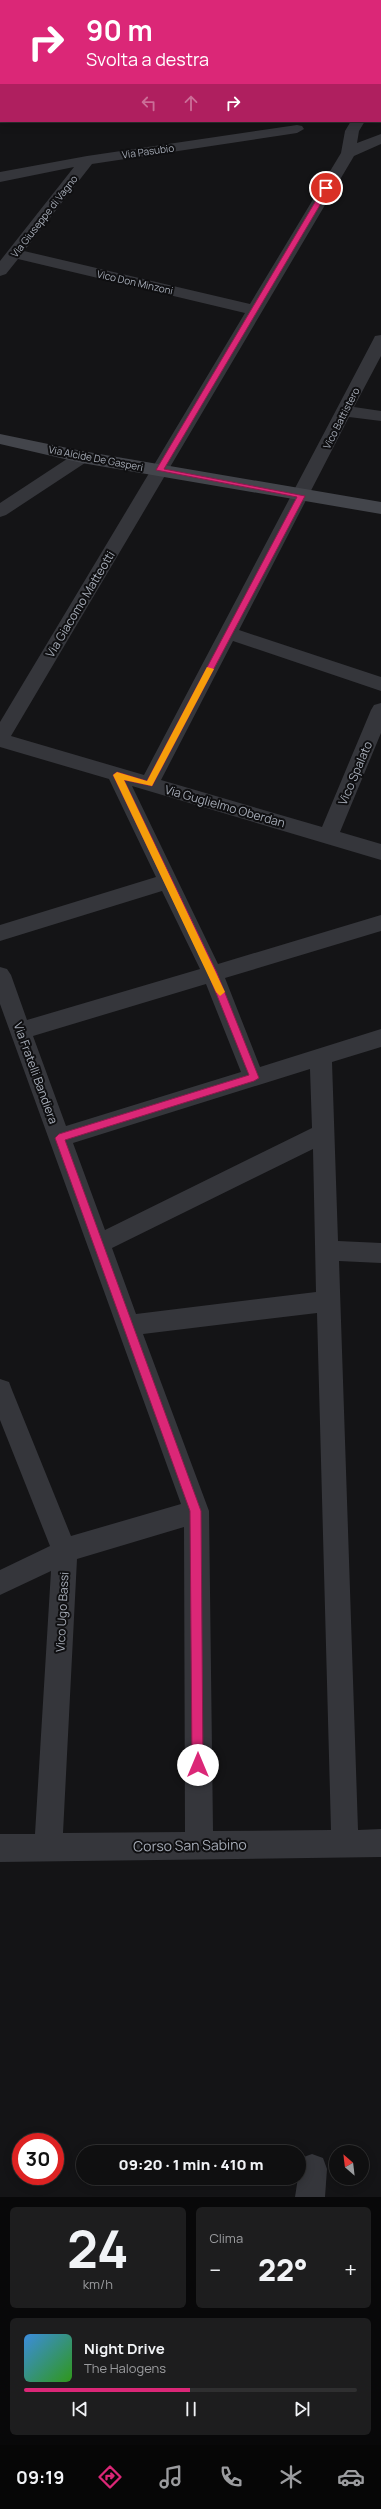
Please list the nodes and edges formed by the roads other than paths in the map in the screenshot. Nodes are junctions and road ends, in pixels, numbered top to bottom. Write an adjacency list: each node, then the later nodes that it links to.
1 (357, 122): 4 (street)
2 (298, 130): 5 (street, Via Pasubio)
3 (381, 138): 4 (street)
4 (348, 153): 9 (street, Via Giacomo Matteotti)
5 (87, 160): 6 (street, Via Pasubio); 7 (street, Via Giuseppe di Vagno)
6 (0, 177)
7 (14, 253): 8 (street, Via Giuseppe di Vagno); 9 (street, Vico Don Minzoni)
8 (0, 271)
9 (255, 310): 15 (street, Via Giacomo Matteotti)
10 (381, 340): 11 (street, Vico Battistero)
11 (345, 411): 12 (street); 16 (street, Vico Battistero)
12 (381, 416)
13 (0, 439): 14 (street, Via Alcide De Gasperi)
14 (82, 458): 15 (street, Via Alcide De Gasperi); 18 (street)
15 (160, 470): 16 (street, Via Alcide De Gasperi); 22 (street, Via Giacomo Matteotti)
16 (301, 496): 17 (street, Via Alcide De Gasperi); 19 (street, Vico Battistero)
17 (381, 508)
18 (0, 511)
19 (229, 633): 20 (street); 24 (street, Vico Battistero)
20 (381, 684)
21 (381, 710): 25 (street, Vico Spalato)
22 (0, 739): 23 (street, Via Guglielmo Oberdan)
23 (117, 775): 24 (street, Via Guglielmo Oberdan); 27 (street)
24 (149, 784): 25 (street, Via Guglielmo Oberdan)
25 (328, 837): 26 (street, Via Guglielmo Oberdan)
26 (381, 852)
27 (168, 881): 29 (street); 30 (street)
28 (381, 923): 30 (street)
29 (0, 933)
30 (212, 973): 32 (street); 35 (street)
31 (0, 975): 32 (street, Via Fratelli Bandiera)
32 (20, 1031): 37 (street, Via Fratelli Bandiera)
33 (381, 1038): 34 (street)
34 (322, 1057): 35 (street); 36 (street)
35 (254, 1078): 37 (street)
36 (324, 1133): 38 (street); 39 (street)
37 (59, 1138): 38 (street, Via Fratelli Bandiera)
38 (98, 1244): 42 (street, Via Fratelli Bandiera)
39 (327, 1250): 40 (street); 41 (street)
40 (381, 1252)
41 (329, 1302): 42 (street); 47 (street)
42 (128, 1325): 44 (street, Via Fratelli Bandiera)
43 (0, 1390): 45 (street, Vico Ugo Bassi)
44 (196, 1511): 45 (street); 49 (street, Via Fratelli Bandiera)
45 (65, 1552): 46 (street); 50 (street, Vico Ugo Bassi)
46 (0, 1583)
47 (345, 1843): 48 (street, Corso San Sabino); 49 (street, Corso San Sabino)
48 (381, 1843)
49 (198, 1845): 50 (street, Corso San Sabino)
50 (48, 1847): 51 (street, Corso San Sabino)
51 (0, 1848)

